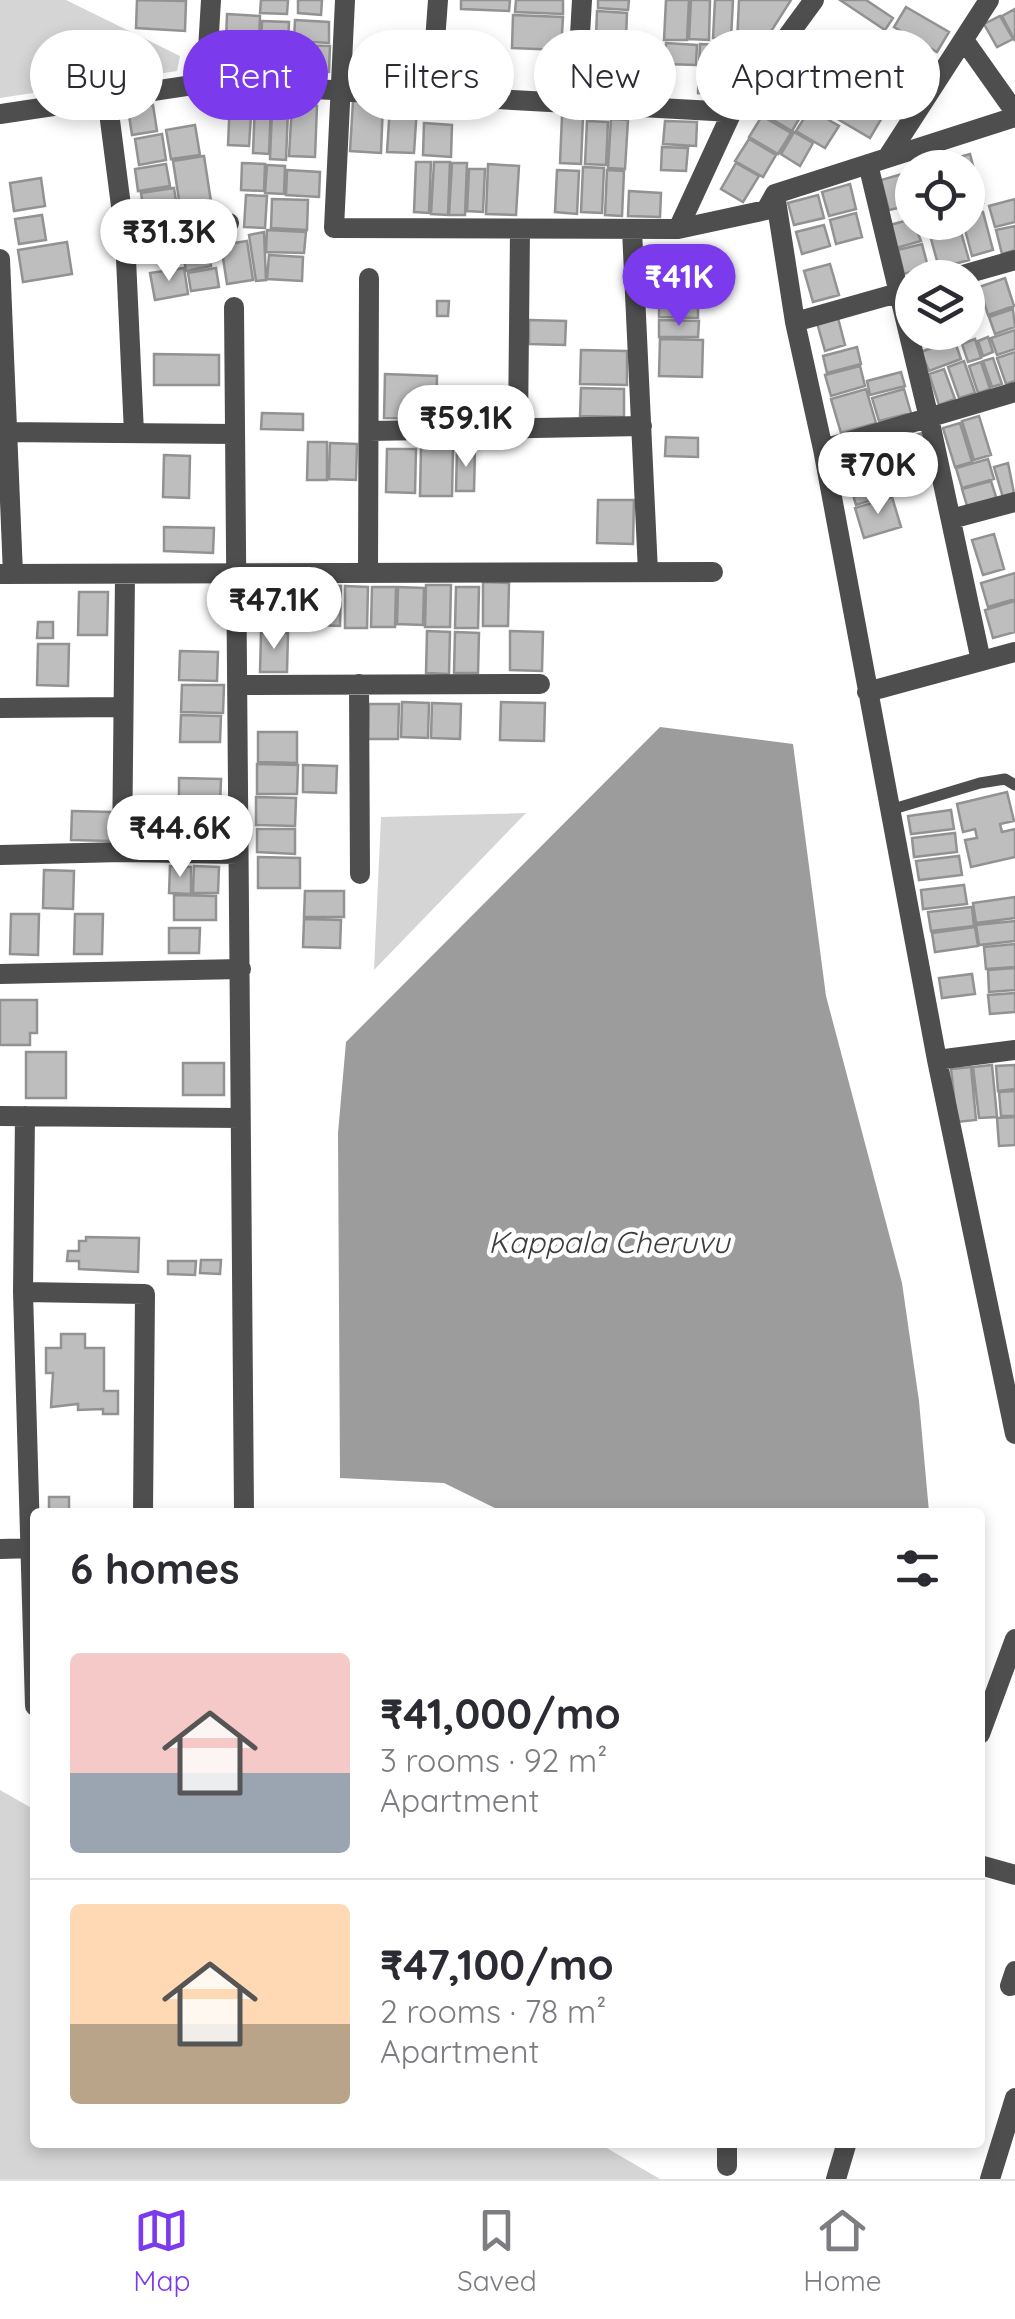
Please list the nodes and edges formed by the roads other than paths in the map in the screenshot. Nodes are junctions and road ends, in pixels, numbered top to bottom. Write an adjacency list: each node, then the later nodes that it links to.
1 (211, 0): 7 (street)
2 (345, 0): 13 (street)
3 (438, 0): 8 (street)
4 (582, 0): 9 (street)
5 (814, 0): 10 (street)
6 (989, 0): 11 (street)
7 (209, 30)
8 (436, 30)
9 (580, 30)
10 (792, 30)
11 (964, 40): 17 (street); 20 (street)
12 (328, 89): 13 (street)
13 (340, 90): 14 (street); 24 (street)
14 (348, 91)
15 (30, 109): 16 (street)
16 (0, 114)
17 (1015, 114): 20 (street)
18 (110, 120): 26 (street)
19 (728, 120): 23 (street)
20 (877, 161): 21 (street); 28 (street)
21 (775, 194): 23 (street); 34 (street)
22 (229, 223): 26 (street)
23 (678, 229): 25 (street)
24 (520, 230): 25 (street); 39 (street)
25 (632, 230): 38 (street)
26 (125, 236): 42 (street)
27 (0, 260): 40 (street)
28 (899, 260)
29 (1015, 260): 30 (street)
30 (985, 269)
31 (369, 278): 41 (street)
32 (895, 293): 34 (street)
33 (234, 307): 43 (street)
34 (795, 322): 44 (street)
35 (917, 350): 37 (street)
36 (1015, 392): 37 (street)
37 (929, 418): 44 (street); 46 (street)
38 (642, 426): 39 (street); 47 (street)
39 (518, 428): 41 (street)
40 (4, 432): 42 (street); 50 (street)
41 (368, 432): 49 (street)
42 (134, 433): 43 (street)
43 (235, 434): 51 (street)
44 (824, 448): 58 (street)
45 (1015, 502): 46 (street)
46 (950, 519): 54 (street)
47 (648, 572): 48 (street); 49 (street)
48 (714, 572)
49 (368, 573): 51 (street)
50 (6, 574): 52 (street)
51 (236, 575): 52 (street); 57 (street)
52 (125, 576): 60 (street)
53 (1015, 652): 54 (street)
54 (982, 661): 58 (street)
55 (359, 684): 56 (street); 57 (street); 66 (street)
56 (540, 684)
57 (237, 685): 64 (street)
58 (868, 692): 62 (street)
59 (0, 708): 60 (street)
60 (122, 708): 63 (street)
61 (1015, 785): 62 (lane)
62 (890, 810): 70 (street)
63 (122, 852): 64 (street); 65 (street)
64 (238, 854): 67 (street)
65 (0, 855)
66 (360, 874)
67 (241, 969): 68 (street); 73 (street)
68 (0, 974)
69 (1015, 1050): 70 (street)
70 (937, 1060): 75 (street)
71 (0, 1116): 72 (street)
72 (24, 1116): 73 (street); 74 (street)
73 (240, 1118): 78 (street)
74 (23, 1292): 76 (street); 77 (street)
75 (1015, 1434)
76 (31, 1508)
77 (143, 1508)
78 (244, 1508)
79 (30, 1548): 80 (street)
80 (0, 1550)
81 (1015, 1639): 82 (street)
82 (985, 1720)
83 (985, 1867): 84 (street)
84 (1015, 1875)
85 (1015, 2098): 90 (street)
86 (727, 2148): 88 (street)
87 (845, 2148): 89 (street)
88 (727, 2166)
89 (836, 2179)
90 (990, 2179)

